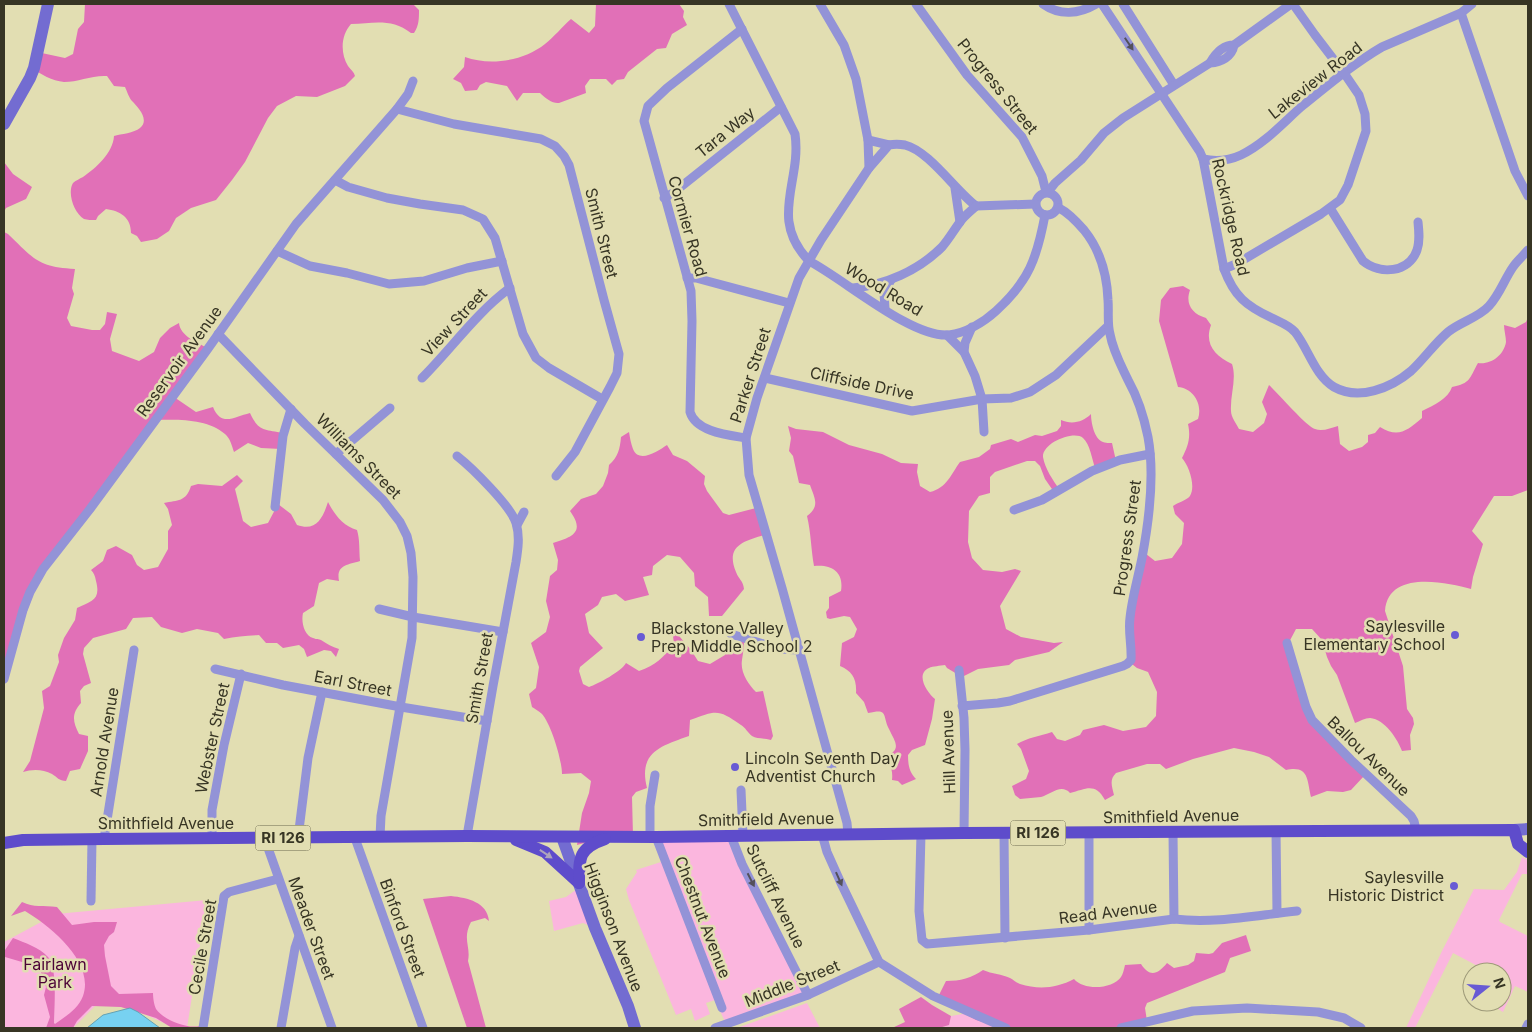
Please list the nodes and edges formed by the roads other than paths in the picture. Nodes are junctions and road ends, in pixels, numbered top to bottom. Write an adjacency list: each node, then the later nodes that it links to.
1 (48, 4): 19 (street)
2 (729, 4): 12 (street)
3 (916, 4): 26 (street, Progress Street)
4 (1043, 4): 5 (street)
5 (1096, 4)
6 (1102, 4): 16 (street, Rockridge Road, one-way to 16)
7 (1123, 4): 15 (street)
8 (1292, 4): 13 (street); 15 (street)
9 (1472, 4): 11 (street, Lakeview Road)
10 (825, 6): 20 (street)
11 (1461, 13): 13 (street, Lakeview Road); 27 (street)
12 (742, 29): 17 (street); 28 (street, Cormier Road)
13 (1344, 73): 22 (street, Lakeview Road); 32 (street)
14 (413, 81): 18 (street, Reservoir Avenue)
15 (1174, 85): 16 (street)
16 (1162, 93): 22 (street, Rockridge Road); 26 (street)
17 (781, 106): 28 (street, Tara Way); 39 (street)
18 (397, 109): 24 (street, Reservoir Avenue); 54 (street, Smith Street)
19 (4, 124)
20 (868, 140): 21 (street); 23 (street)
21 (889, 145): 23 (street, Parker Street); 25 (street)
22 (1203, 159): 40 (street, Rockridge Road)
23 (869, 168): 39 (street, Parker Street)
24 (335, 180): 37 (street, Reservoir Avenue); 38 (street)
25 (955, 188): 30 (street); 34 (street)
26 (1047, 192): 29 (street); 31 (street)
27 (1528, 194)
28 (664, 198): 41 (street, Cormier Road)
29 (1035, 204): 30 (street); 33 (street)
30 (976, 206): 34 (street)
31 (1058, 208): 33 (street); 47 (street, Progress Street)
32 (1330, 208): 35 (street); 40 (street)
33 (1046, 215): 48 (street)
34 (960, 222): 42 (street)
35 (1418, 222)
36 (1528, 250): 40 (street, Rockridge Road)
37 (277, 251): 38 (street); 49 (street, Reservoir Avenue)
38 (502, 261): 43 (street)
39 (809, 261): 44 (street, Wood Road); 45 (street, Parker Street)
40 (1224, 268)
41 (687, 278): 45 (street); 59 (street, Cormier Road)
42 (891, 280): 44 (street); 46 (street)
43 (510, 288): 52 (street, View Street); 54 (street)
44 (852, 288): 46 (street, Wood Road)
45 (789, 303): 53 (street, Parker Street)
46 (885, 309): 50 (street, Wood Road)
47 (1108, 326): 55 (street, Cliffside Drive); 61 (street, Progress Street)
48 (972, 328): 50 (street); 51 (street)
49 (218, 334): 57 (street, Williams Street); 78 (street, Reservoir Avenue)
50 (947, 335): 51 (street)
51 (964, 352): 55 (street)
52 (422, 378)
53 (765, 378): 55 (street, Cliffside Drive); 59 (street, Parker Street)
54 (602, 399): 63 (street, Smith Street)
55 (982, 399): 58 (street)
56 (390, 408): 60 (street)
57 (291, 409): 60 (street, Williams Street); 64 (street)
58 (984, 432)
59 (746, 438): 74 (street, Parker Street)
60 (336, 454): 69 (street, Williams Street)
61 (1150, 454): 65 (street); 80 (street, Progress Street)
62 (457, 456): 67 (street)
63 (556, 476)
64 (275, 507)
65 (1014, 510)
66 (524, 512): 67 (street)
67 (517, 525): 70 (street, Smith Street)
68 (379, 609): 69 (street)
69 (413, 617): 70 (street); 81 (street, Williams Street)
70 (503, 632): 82 (street, Smith Street)
71 (730, 634): 74 (street)
72 (1287, 643): 86 (street, Ballou Avenue)
73 (134, 650): 107 (street, Arnold Avenue)
74 (798, 650): 92 (street, Parker Street)
75 (215, 669): 77 (street, Earl Street)
76 (959, 670): 80 (street, Hill Avenue)
77 (241, 674): 79 (street, Earl Street); 103 (street, Webster Street)
78 (4, 679)
79 (322, 692): 81 (street, Earl Street); 105 (street)
80 (962, 706): 89 (street, Hill Avenue)
81 (401, 707): 82 (street, Earl Street); 98 (street, Williams Street)
82 (487, 721): 96 (street, Smith Street)
83 (655, 775): 102 (street)
84 (741, 790): 97 (street)
85 (1528, 829): 87 (street, Smithfield Avenue / RI 126)
86 (1416, 830): 87 (main road, Smithfield Avenue / RI 126); 88 (main road, Smithfield Avenue / RI 126)
87 (1514, 830): 109 (main road)
88 (1276, 831): 90 (main road, Smithfield Avenue / RI 126); 114 (street)
89 (964, 833): 93 (main road, Smithfield Avenue / RI 126); 94 (main road, Smithfield Avenue / RI 126)
90 (1173, 833): 95 (main road, Smithfield Avenue / RI 126); 115 (street)
91 (822, 834): 92 (main road, Smithfield Avenue / RI 126); 97 (main road, Smithfield Avenue / RI 126); 119 (street, one-way to 119)
92 (848, 834): 93 (main road, Smithfield Avenue / RI 126)
93 (921, 834): 118 (street, Read Avenue)
94 (1004, 834): 95 (main road, Smithfield Avenue / RI 126); 118 (street)
95 (1089, 834): 116 (street)
96 (467, 836): 98 (main road, Smithfield Avenue / RI 126); 99 (main road, Smithfield Avenue / RI 126)
97 (737, 836): 102 (main road, Smithfield Avenue / RI 126); 120 (street, Sutcliff Avenue, one-way to 120)
98 (380, 837): 106 (main road, Smithfield Avenue / RI 126)
99 (506, 837): 100 (main road, Smithfield Avenue / RI 126); 111 (main road, one-way to 111)
100 (562, 837): 101 (main road, Smithfield Avenue / RI 126); 111 (street, Higginson Avenue)
101 (611, 837): 102 (main road, Smithfield Avenue / RI 126); 111 (main road)
102 (653, 837): 121 (street, Chestnut Avenue)
103 (212, 838): 104 (main road, Smithfield Avenue / RI 126); 107 (main road, Smithfield Avenue / RI 126)
104 (266, 838): 105 (main road, Smithfield Avenue / RI 126); 110 (street, Meader Street)
105 (298, 838): 106 (main road, Smithfield Avenue / RI 126)
106 (355, 838): 126 (street, Binford Street)
107 (98, 839): 108 (main road, Smithfield Avenue / RI 126); 112 (street, Arnold Avenue)
108 (4, 843)
109 (1528, 852)
110 (278, 879): 117 (street, Meader Street); 123 (street, Cecile Street)
111 (579, 882): 127 (street, Higginson Avenue)
112 (91, 901)
113 (1297, 911): 114 (street, Read Avenue)
114 (1277, 913): 115 (street, Read Avenue)
115 (1174, 919): 116 (street, Read Avenue)
116 (1089, 930): 118 (street, Read Avenue)
117 (299, 936): 124 (street); 125 (street, Meader Street)
118 (1005, 938)
119 (879, 962): 120 (street, Middle Street); 129 (street)
120 (808, 995): 128 (street, Middle Street)
121 (722, 1008)
122 (1528, 1024): 132 (street)
123 (203, 1028)
124 (281, 1028)
125 (332, 1028)
126 (423, 1028)
127 (635, 1028)
128 (715, 1028)
129 (1006, 1028)
130 (1121, 1028): 131 (street)
131 (1361, 1028)
132 (1526, 1028)

